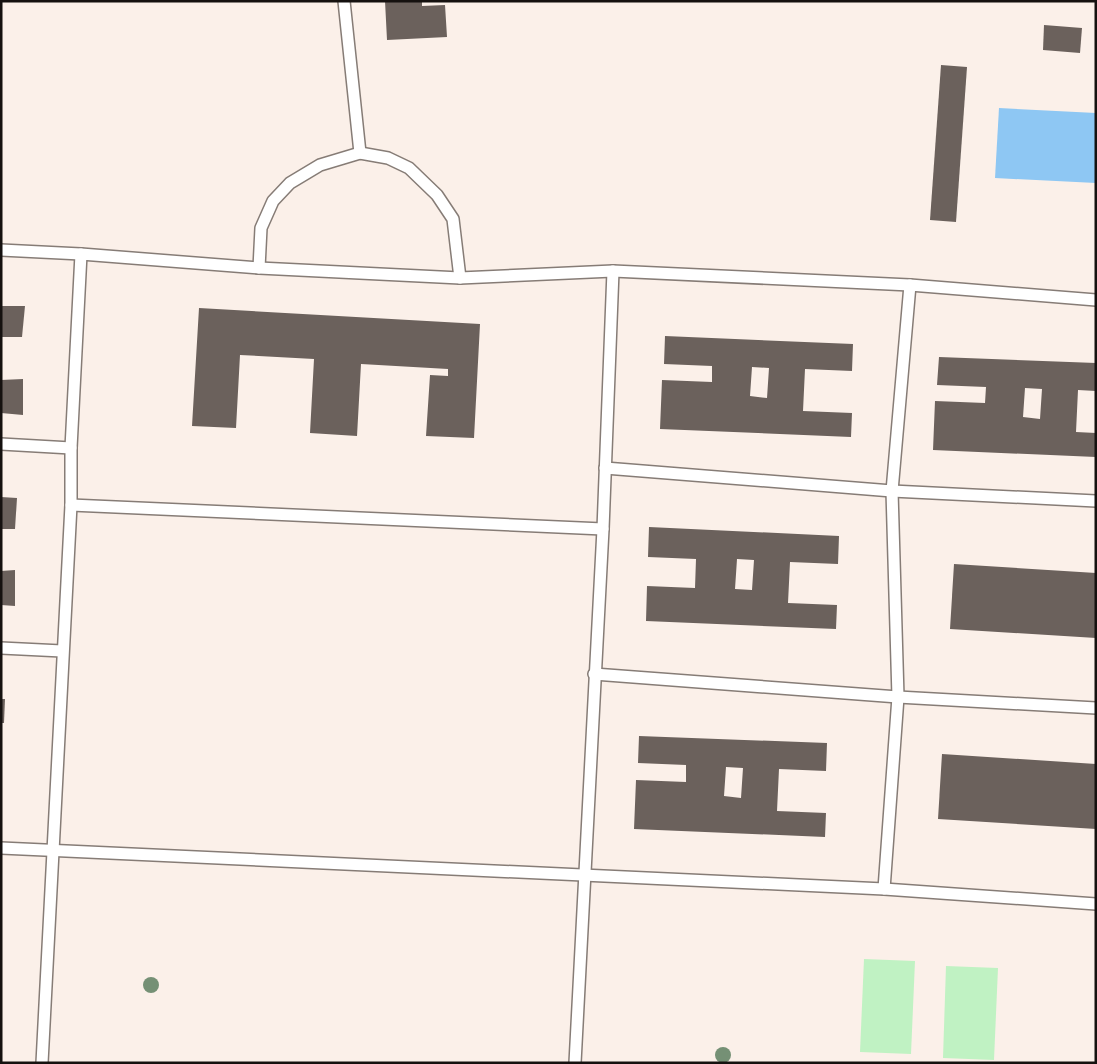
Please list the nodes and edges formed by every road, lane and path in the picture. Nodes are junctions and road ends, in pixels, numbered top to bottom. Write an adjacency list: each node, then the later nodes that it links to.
1 (344, 1): 2 (lane)
2 (360, 153): 5 (lane); 7 (lane)
3 (1, 250): 4 (lane)
4 (81, 254): 5 (lane); 11 (lane)
5 (259, 268): 7 (lane)
6 (613, 271): 7 (lane); 8 (lane); 12 (lane)
7 (460, 278)
8 (910, 285): 9 (lane); 13 (lane)
9 (1096, 300)
10 (1, 444): 11 (lane)
11 (71, 448): 15 (lane)
12 (605, 468): 13 (lane); 16 (lane)
13 (892, 491): 14 (lane); 20 (lane)
14 (1096, 502)
15 (72, 505): 16 (lane); 18 (lane)
16 (603, 529): 19 (lane)
17 (1, 648): 18 (lane)
18 (62, 651): 23 (lane)
19 (594, 674): 20 (lane); 24 (lane)
20 (898, 697): 21 (lane); 25 (lane)
21 (1096, 708)
22 (1, 848): 23 (lane)
23 (53, 850): 24 (lane); 27 (lane)
24 (584, 875): 25 (lane); 28 (lane)
25 (884, 890): 26 (lane)
26 (1096, 904)
27 (42, 1063)
28 (575, 1063)

